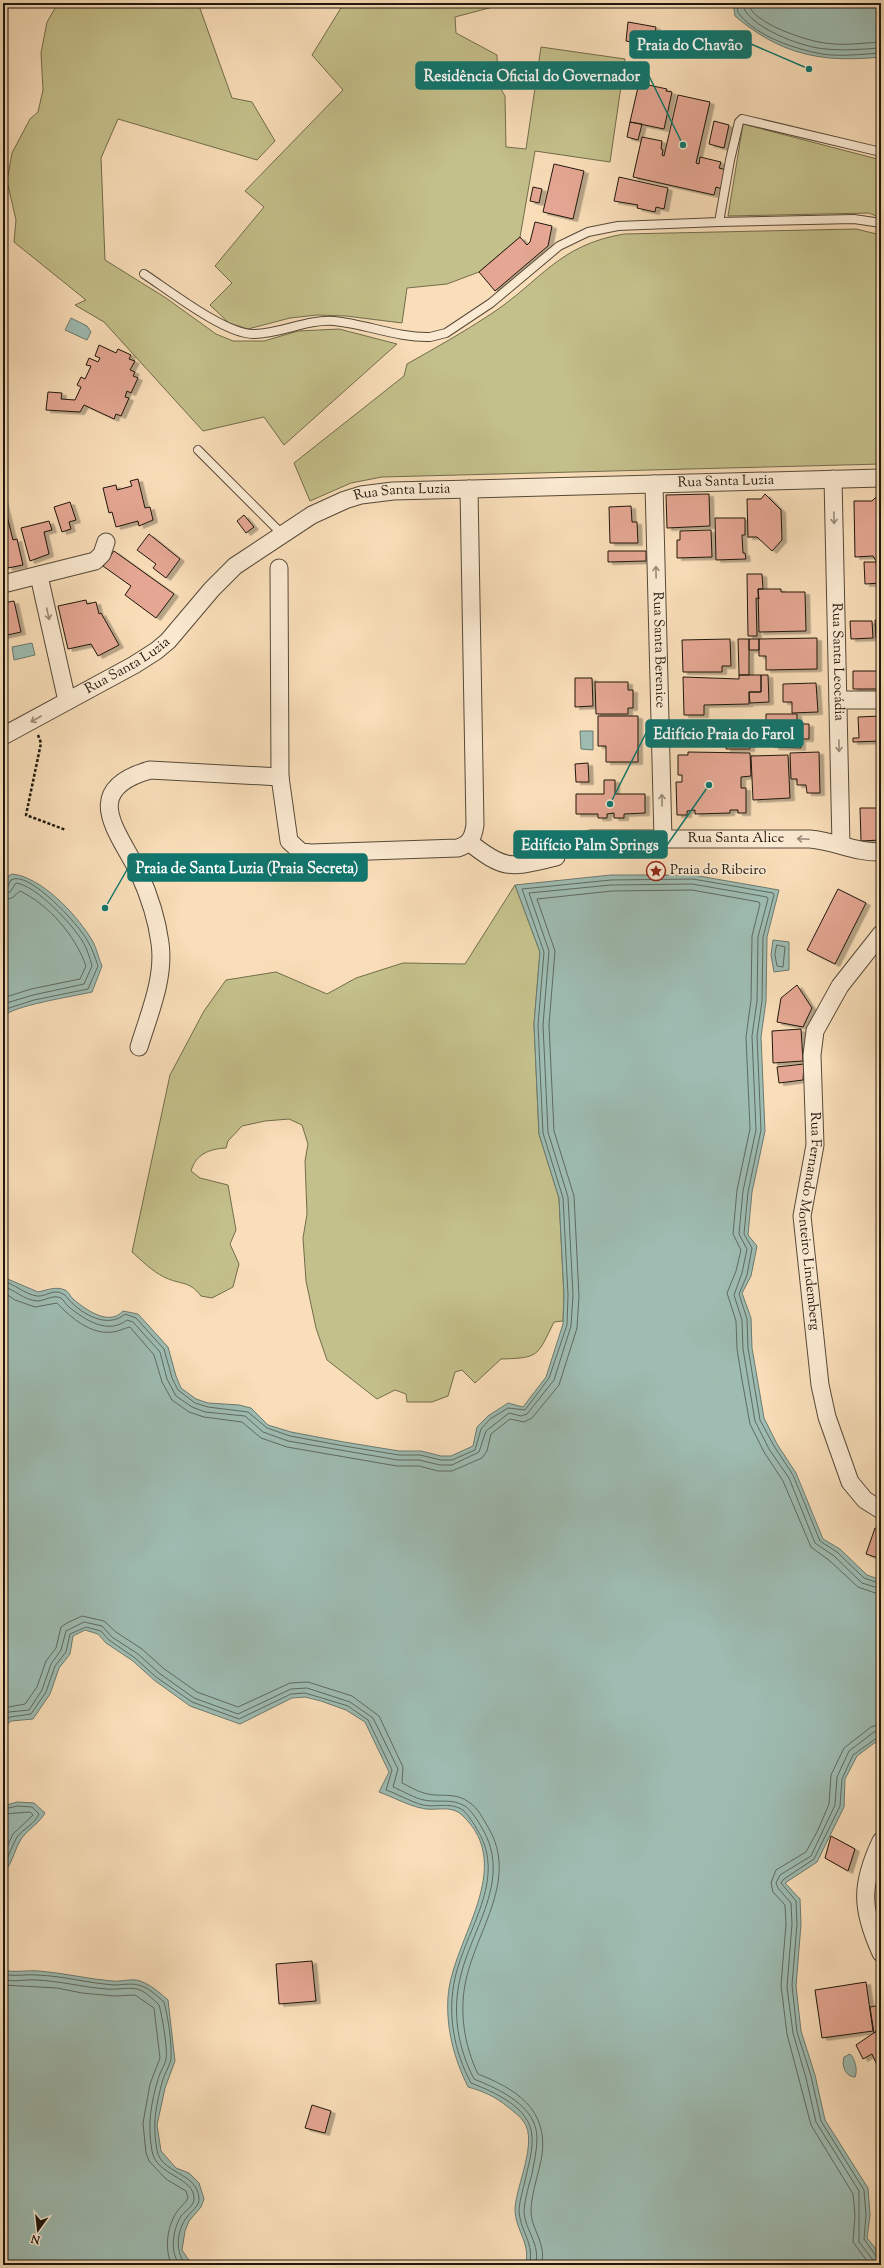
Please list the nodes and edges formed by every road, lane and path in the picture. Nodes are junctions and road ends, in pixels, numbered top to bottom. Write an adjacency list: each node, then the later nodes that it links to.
1 (881, 152): 2 (lane)
2 (719, 222): 3 (lane); 4 (lane)
3 (881, 223)
4 (144, 274)
5 (198, 450): 10 (lane)
6 (881, 478): 7 (street, Rua Santa Luzia)
7 (833, 479): 8 (street, Rua Santa Luzia); 15 (street, Rua Santa Leocádia, one-way to 15)
8 (654, 484): 9 (street, Rua Santa Luzia); 23 (street, Rua Santa Berenice, one-way to 8)
9 (469, 489): 10 (street, Rua Santa Luzia); 24 (street)
10 (282, 534): 17 (street, Rua Santa Luzia)
11 (106, 542): 13 (street)
12 (279, 568): 20 (street)
13 (39, 576): 14 (street); 17 (street, one-way to 17)
14 (3, 584)
15 (838, 700): 16 (street); 25 (street, Rua Santa Leocádia, one-way to 25)
16 (881, 700)
17 (68, 701): 18 (street, Rua Santa Luzia, one-way to 18)
18 (33, 721): 19 (street, Rua Santa Luzia); 21 (path)
19 (3, 736)
20 (280, 777): 24 (street); 29 (street)
21 (66, 830)
22 (590, 839): 23 (street, Rua Santa Alice)
23 (663, 839): 25 (street, Rua Santa Alice, one-way to 23)
24 (469, 842): 27 (street)
25 (841, 845): 26 (street, Rua Santa Alice)
26 (881, 852)
27 (556, 856)
28 (881, 934): 30 (street, Rua Fernando Monteiro Lindemberg)
29 (139, 1047)
30 (881, 1510)
31 (881, 1841): 32 (street)
32 (881, 1953)

